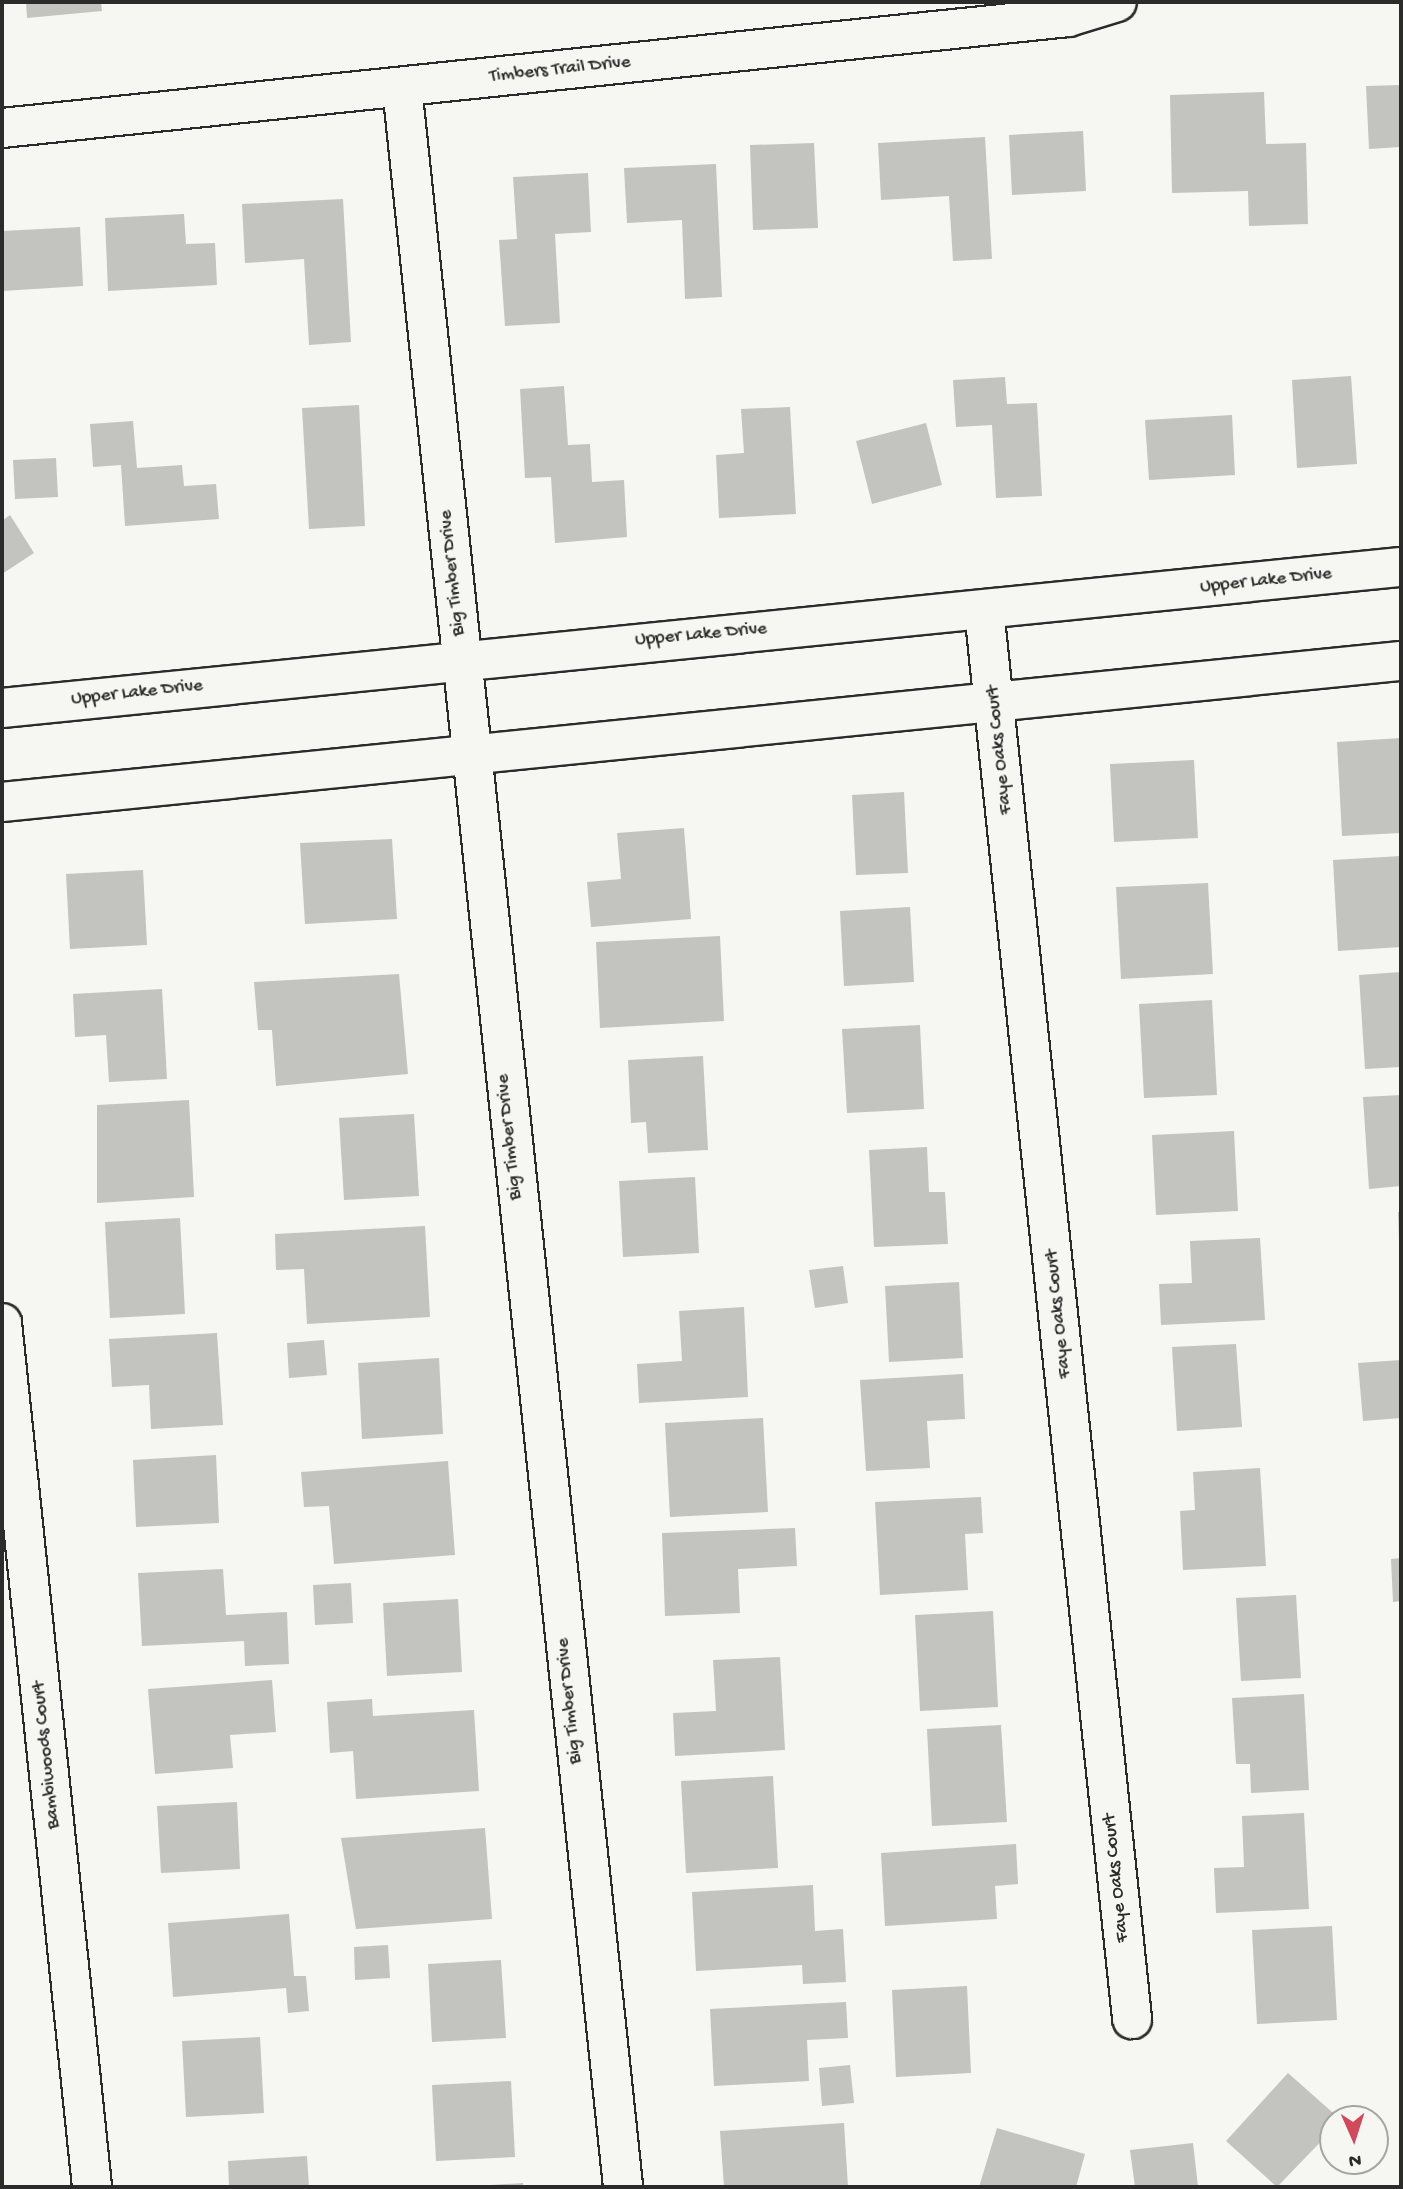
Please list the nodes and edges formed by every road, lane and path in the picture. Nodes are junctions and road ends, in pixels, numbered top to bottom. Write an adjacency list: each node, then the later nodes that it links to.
1 (1117, 2): 2 (street, Timbers Trail Drive)
2 (402, 87): 3 (street, Timbers Trail Drive); 6 (street, Big Timber Drive)
3 (2, 128)
4 (1401, 568): 5 (street, Upper Lake Drive)
5 (984, 610): 6 (street, Upper Lake Drive); 8 (street, Faye Oaks Court)
6 (461, 657): 9 (street, Upper Lake Drive); 10 (street, Big Timber Drive)
7 (1401, 662): 8 (street)
8 (995, 699): 10 (street); 13 (street, Faye Oaks Court)
9 (2, 708)
10 (469, 756): 11 (street); 15 (street, Big Timber Drive)
11 (2, 802)
12 (2, 1323): 14 (street, Bambiwoods Court)
13 (1132, 2019)
14 (92, 2187)
15 (622, 2187)

